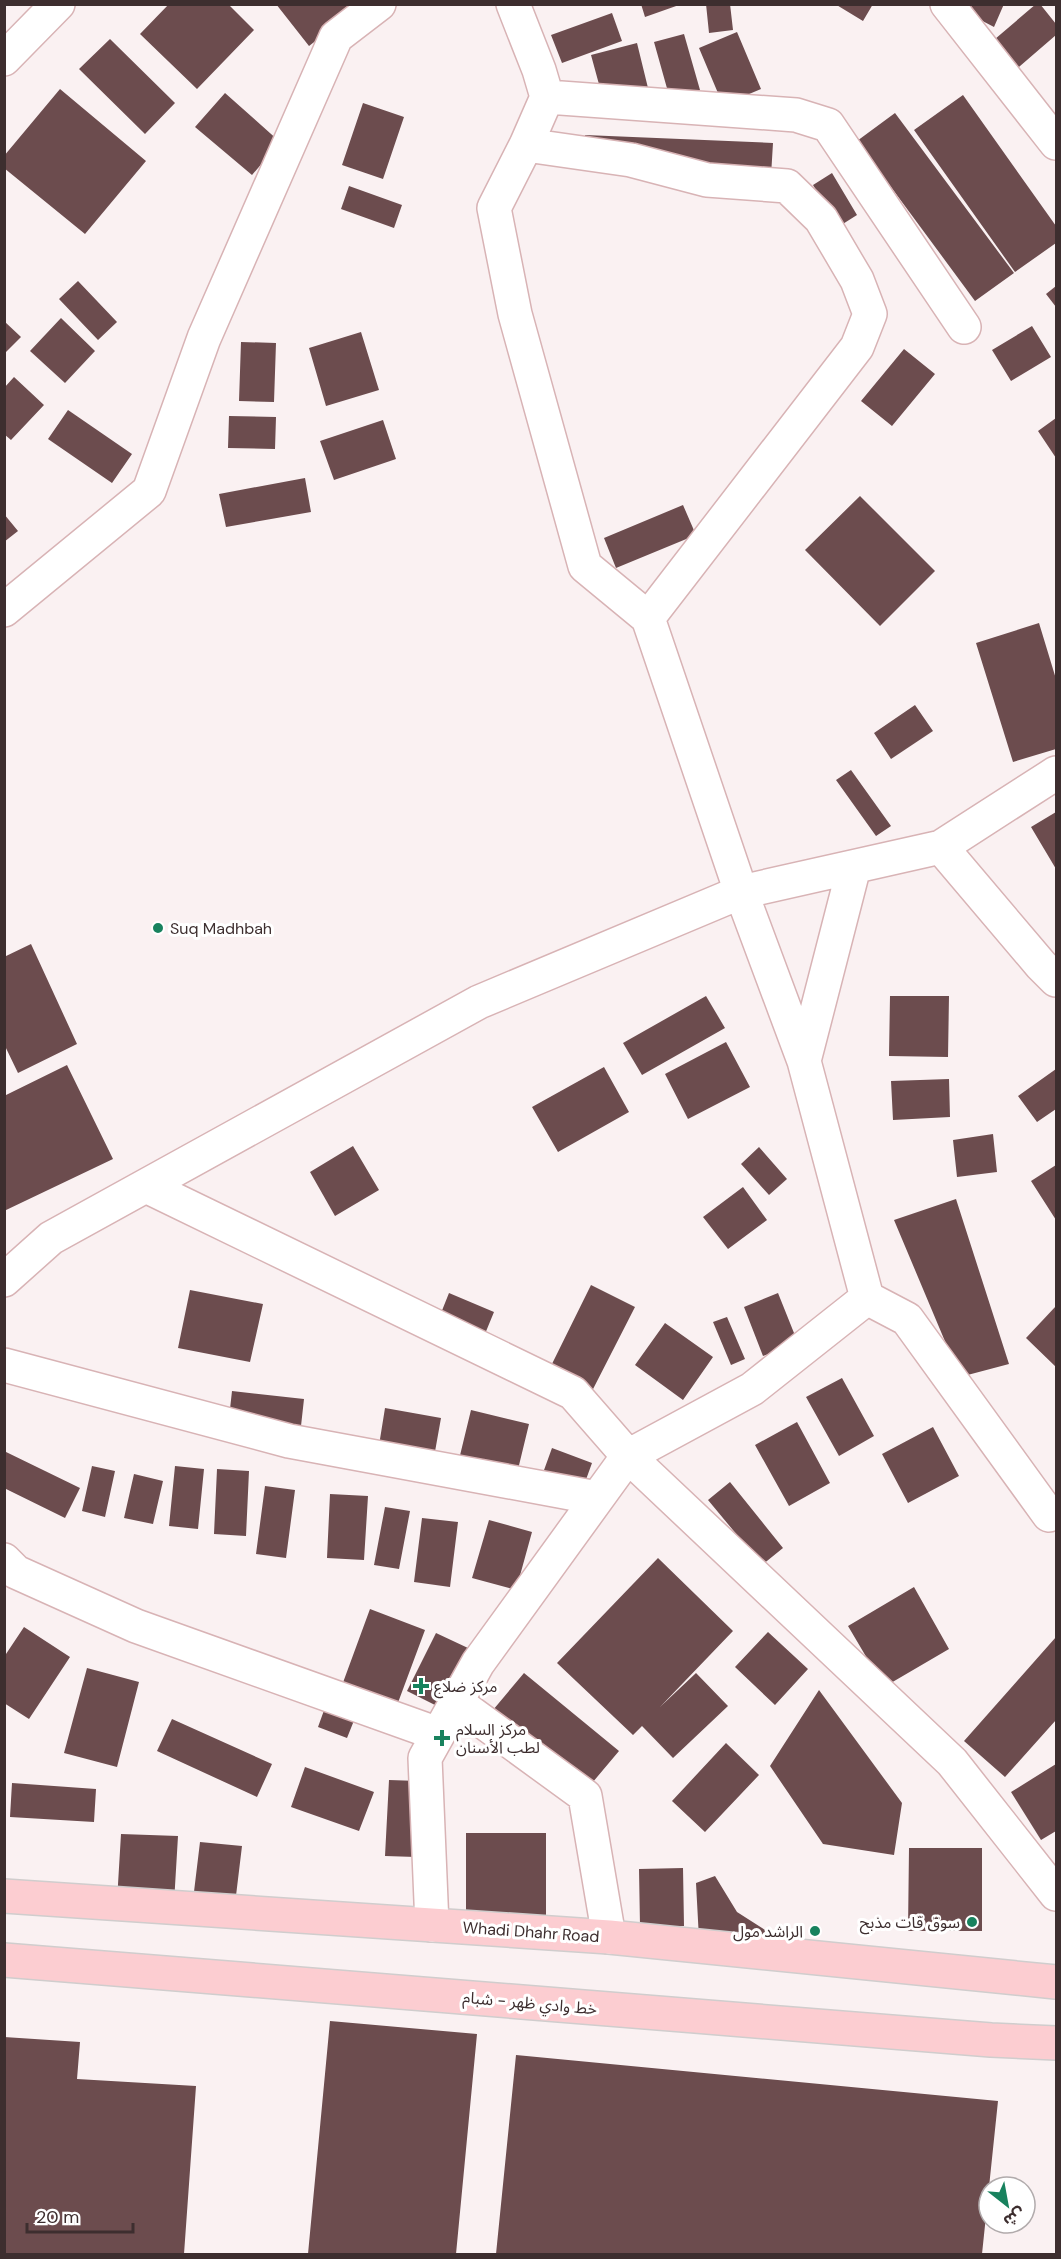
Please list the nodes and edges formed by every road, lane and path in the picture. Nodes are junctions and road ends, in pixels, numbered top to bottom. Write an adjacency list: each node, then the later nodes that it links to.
1 (58, 4): 5 (street)
2 (379, 4): 10 (street)
3 (513, 4): 6 (street)
4 (947, 4): 7 (street)
5 (4, 59)
6 (547, 97): 8 (street); 9 (street)
7 (1056, 143)
8 (526, 145): 11 (street); 11 (street)
9 (964, 327)
10 (4, 610)
11 (648, 618): 15 (street)
12 (1056, 773): 13 (street)
13 (941, 847): 14 (street); 16 (street)
14 (854, 867): 15 (street); 17 (street)
15 (741, 892): 17 (street); 18 (street)
16 (1056, 980)
17 (804, 1061): 20 (street)
18 (146, 1186): 19 (street); 22 (street)
19 (4, 1280)
20 (867, 1298): 22 (street); 24 (street)
21 (4, 1365): 23 (street)
22 (628, 1456): 23 (street); 28 (street)
23 (597, 1498): 26 (street)
24 (1049, 1515)
25 (4, 1560): 27 (street)
26 (456, 1702): 27 (street); 31 (street)
27 (438, 1734): 30 (street)
28 (1056, 1894)
29 (4, 1896): 30 (main road, Whadi Dhahr Road)
30 (432, 1925): 31 (main road, Whadi Dhahr Road)
31 (609, 1937): 33 (main road, Whadi Dhahr Road)
32 (4, 1960): 34 (main road, خط وادي ظهر - شبام)
33 (1056, 1982)
34 (1056, 2043)

